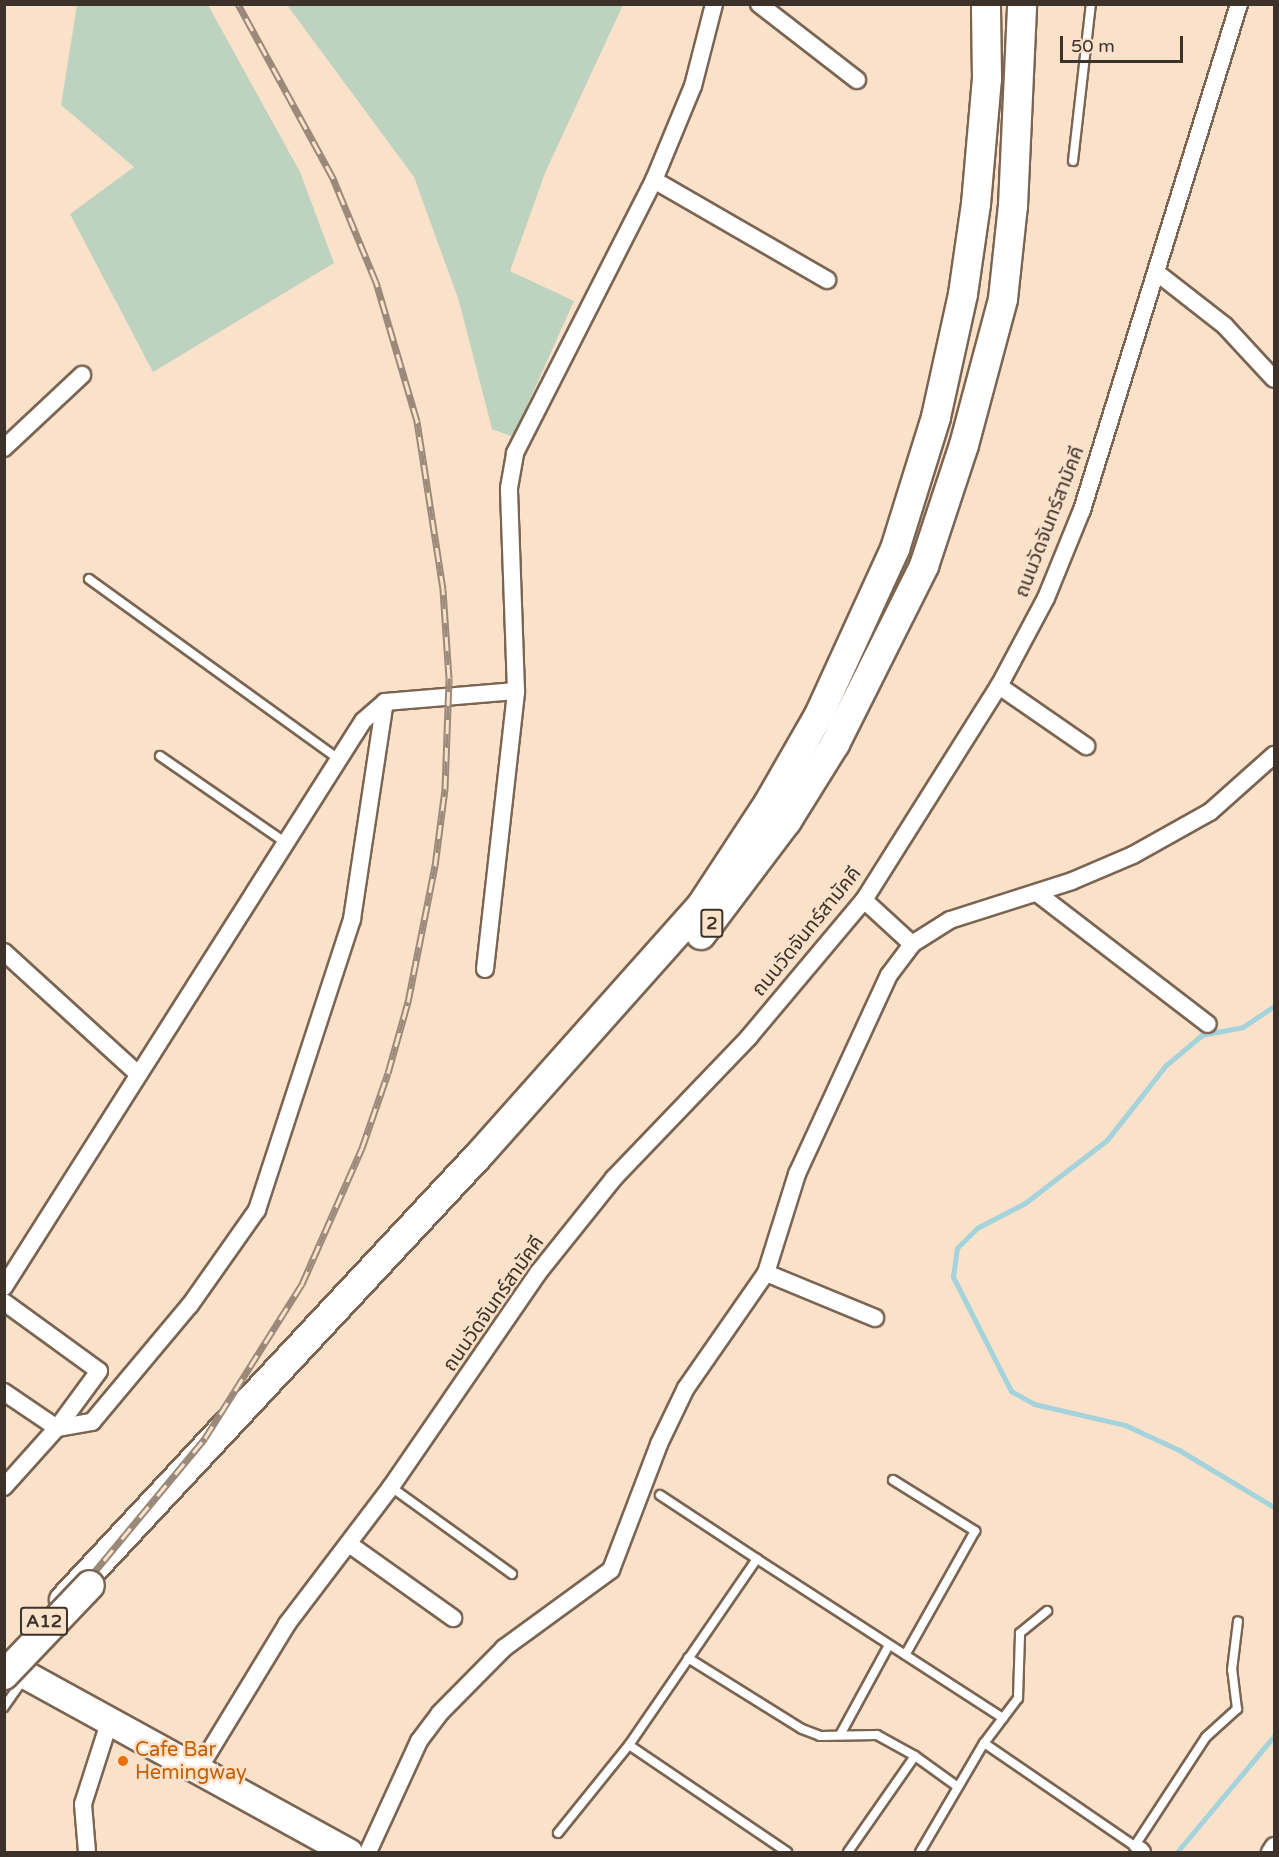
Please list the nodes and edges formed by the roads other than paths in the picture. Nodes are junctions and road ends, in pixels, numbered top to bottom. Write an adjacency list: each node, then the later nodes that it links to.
1 (714, 4): 9 (street)
2 (759, 4): 7 (street)
3 (986, 4): 44 (highway, 2)
4 (1022, 4): 44 (highway, 2)
5 (1092, 4): 8 (lane)
6 (1239, 4): 10 (street, ถนนวัดจันทร์สามัคคี)
7 (857, 80)
8 (1073, 161)
9 (654, 180): 11 (street); 17 (street)
10 (1156, 272): 13 (street); 16 (street, ถนนวัดจันทร์สามัคคี)
11 (827, 280)
12 (82, 375): 14 (street)
13 (1275, 379)
14 (4, 448)
15 (89, 579): 22 (lane)
16 (999, 686): 19 (street); 25 (street, ถนนวัดจันทร์สามัคคี)
17 (516, 691): 18 (street); 28 (street)
18 (386, 702): 22 (street); 36 (street)
19 (1086, 746)
20 (1275, 755): 24 (street)
21 (160, 756): 23 (lane)
22 (339, 759): 23 (street)
23 (286, 844): 30 (street)
24 (1037, 893): 26 (street); 29 (street)
25 (864, 900): 26 (street); 39 (street, ถนนวัดจันทร์สามัคคี)
26 (912, 944): 31 (street)
27 (4, 952): 30 (street)
28 (485, 969)
29 (1208, 1024)
30 (138, 1074): 32 (street)
31 (766, 1273): 34 (street); 66 (street)
32 (4, 1287)
33 (4, 1302): 36 (street)
34 (875, 1318)
35 (4, 1392): 36 (street)
36 (57, 1428): 38 (street)
37 (893, 1479): 49 (lane)
38 (4, 1487)
39 (391, 1487): 41 (street, ถนนวัดจันทร์สามัคคี); 43 (lane)
40 (660, 1495): 42 (lane)
41 (349, 1544): 46 (street); 59 (street, ถนนวัดจันทร์สามัคคี)
42 (757, 1559): 48 (lane); 50 (lane)
43 (512, 1574)
44 (86, 1582): 51 (highway, bridge)
45 (1047, 1611): 53 (lane)
46 (453, 1618)
47 (1238, 1621): 64 (lane)
48 (888, 1645): 49 (lane); 55 (lane)
49 (905, 1655): 53 (lane)
50 (688, 1658): 55 (lane); 57 (lane)
51 (10, 1668): 52 (lane); 54 (main road)
52 (4, 1707)
53 (1003, 1718): 56 (lane)
54 (109, 1723): 59 (main road); 65 (street)
55 (840, 1735): 58 (lane)
56 (984, 1743): 60 (lane); 64 (lane)
57 (628, 1745): 61 (lane); 67 (lane)
58 (915, 1756): 60 (lane); 68 (lane)
59 (198, 1770): 63 (main road)
60 (958, 1787): 69 (lane)
61 (558, 1833)
62 (1275, 1846): 70 (street)
63 (335, 1850)
64 (1139, 1850)
65 (87, 1852)
66 (368, 1852)
67 (787, 1852)
68 (848, 1852)
69 (920, 1852)
70 (1270, 1852)

